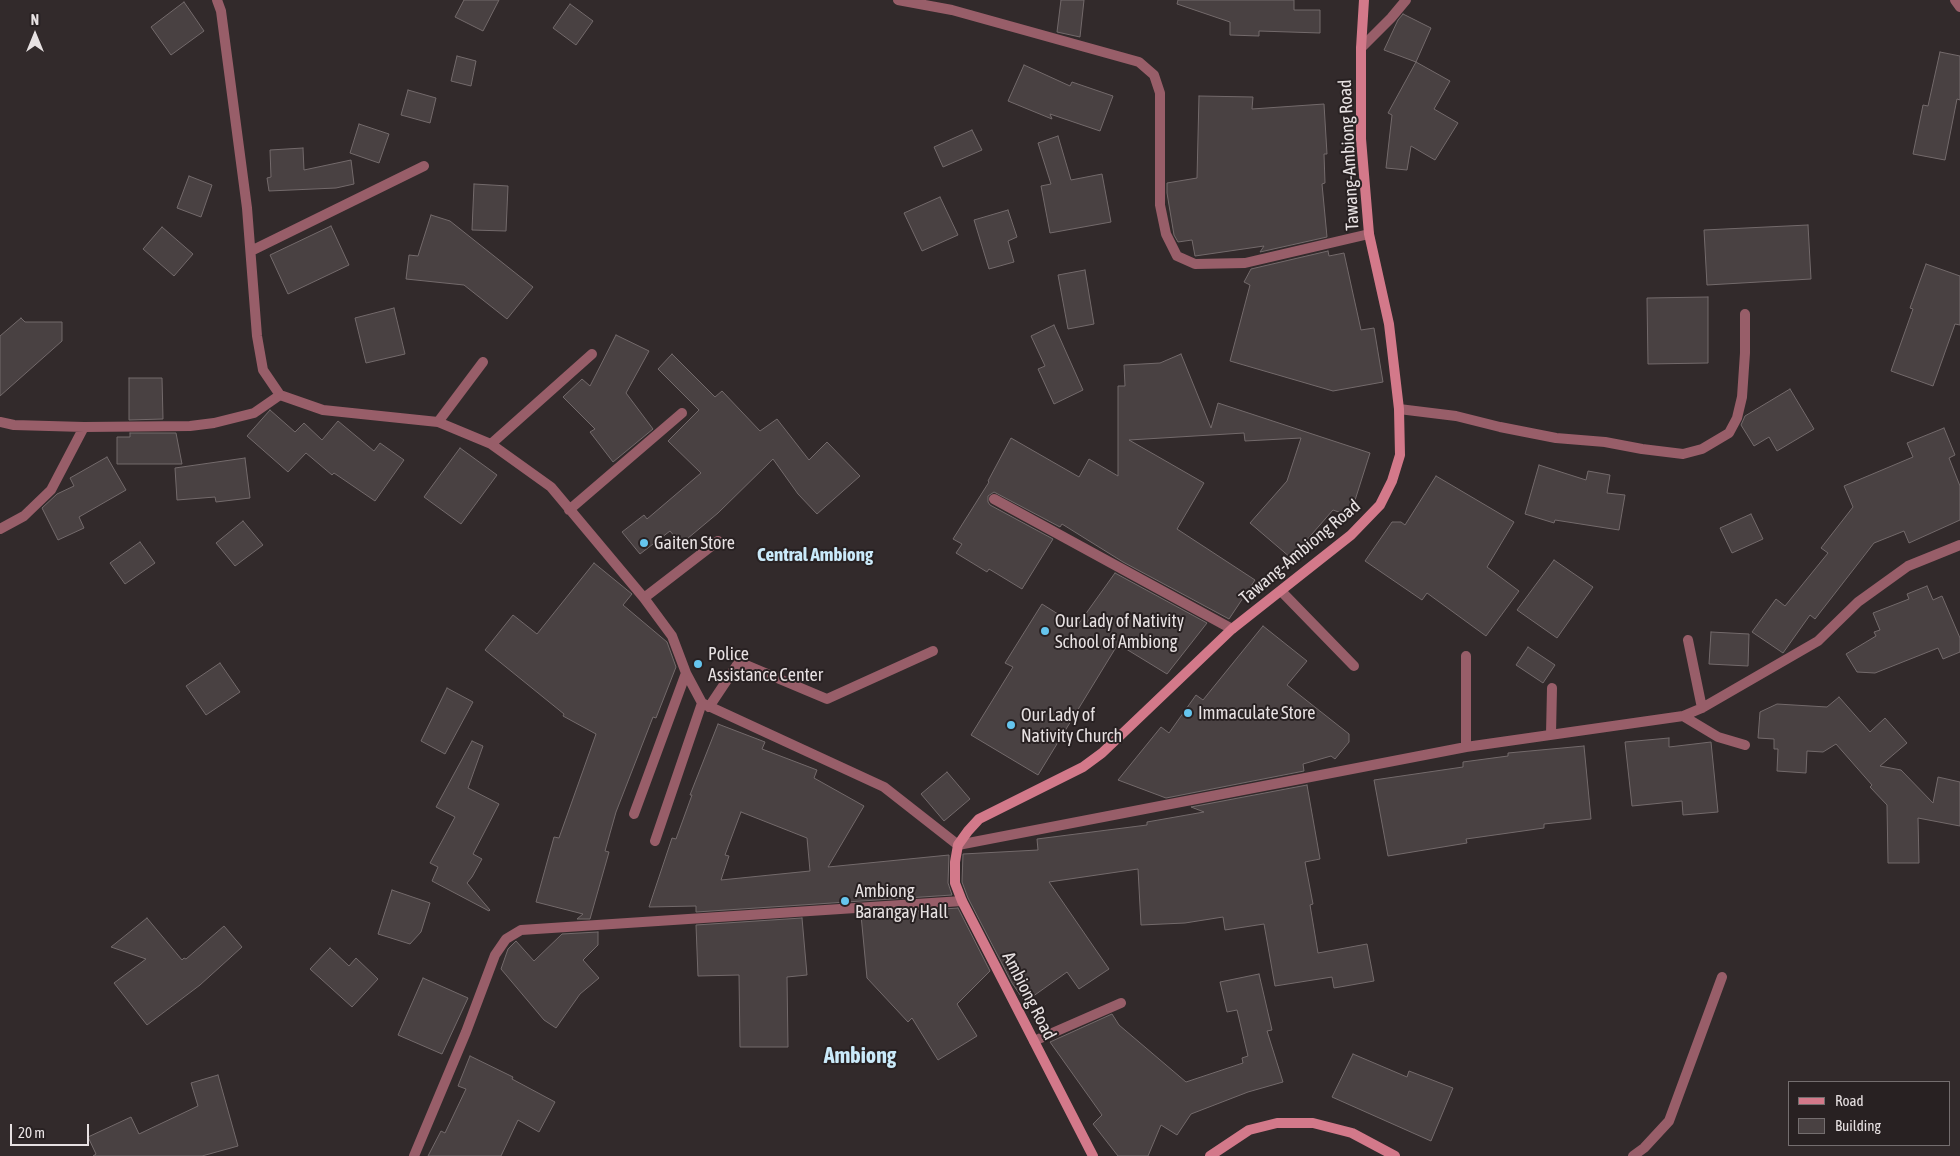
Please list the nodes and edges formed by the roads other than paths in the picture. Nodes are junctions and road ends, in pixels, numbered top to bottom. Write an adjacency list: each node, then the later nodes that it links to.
1 (217, 0): 10 (street)
2 (898, 0): 9 (street)
3 (1364, 0): 7 (main road, Tawang-Ambiong Road)
4 (1406, 0): 7 (street)
5 (1955, 0): 6 (street)
6 (1960, 7)
7 (1361, 48): 9 (main road, Tawang-Ambiong Road)
8 (424, 166): 10 (street)
9 (1369, 234): 15 (main road, Tawang-Ambiong Road)
10 (251, 251): 14 (street)
11 (1745, 314): 15 (street)
12 (592, 354): 20 (street)
13 (483, 362): 18 (street)
14 (280, 395): 18 (street); 19 (street)
15 (1399, 409): 26 (main road, Tawang-Ambiong Road)
16 (682, 413): 22 (street)
17 (0, 422): 19 (street)
18 (438, 422): 20 (street)
19 (84, 427): 23 (street)
20 (490, 444): 22 (street)
21 (994, 499): 28 (street)
22 (569, 510): 27 (street)
23 (0, 529)
24 (718, 541): 27 (street)
25 (1960, 545): 36 (street)
26 (1281, 590): 28 (main road, Tawang-Ambiong Road); 32 (street)
27 (644, 598): 33 (street)
28 (1232, 629): 43 (main road, Tawang-Ambiong Road)
29 (1688, 640): 36 (street)
30 (933, 651): 35 (street)
31 (1466, 656): 40 (street)
32 (1354, 666)
33 (686, 673): 35 (street); 41 (street)
34 (1552, 688): 38 (street)
35 (706, 705): 42 (street); 43 (street)
36 (1702, 708): 37 (street)
37 (1683, 716): 38 (street); 39 (street)
38 (1551, 734): 40 (street)
39 (1745, 745)
40 (1466, 747): 43 (street)
41 (634, 814)
42 (655, 841)
43 (958, 845): 44 (main road, Ambiong Road)
44 (962, 901): 47 (main road, Ambiong Road); 48 (street)
45 (1722, 977): 52 (street)
46 (1121, 1002): 47 (street)
47 (1034, 1041): 49 (main road, Ambiong Road)
48 (414, 1156)
49 (1093, 1156)
50 (1210, 1156): 51 (main road)
51 (1395, 1156)
52 (1633, 1156)

